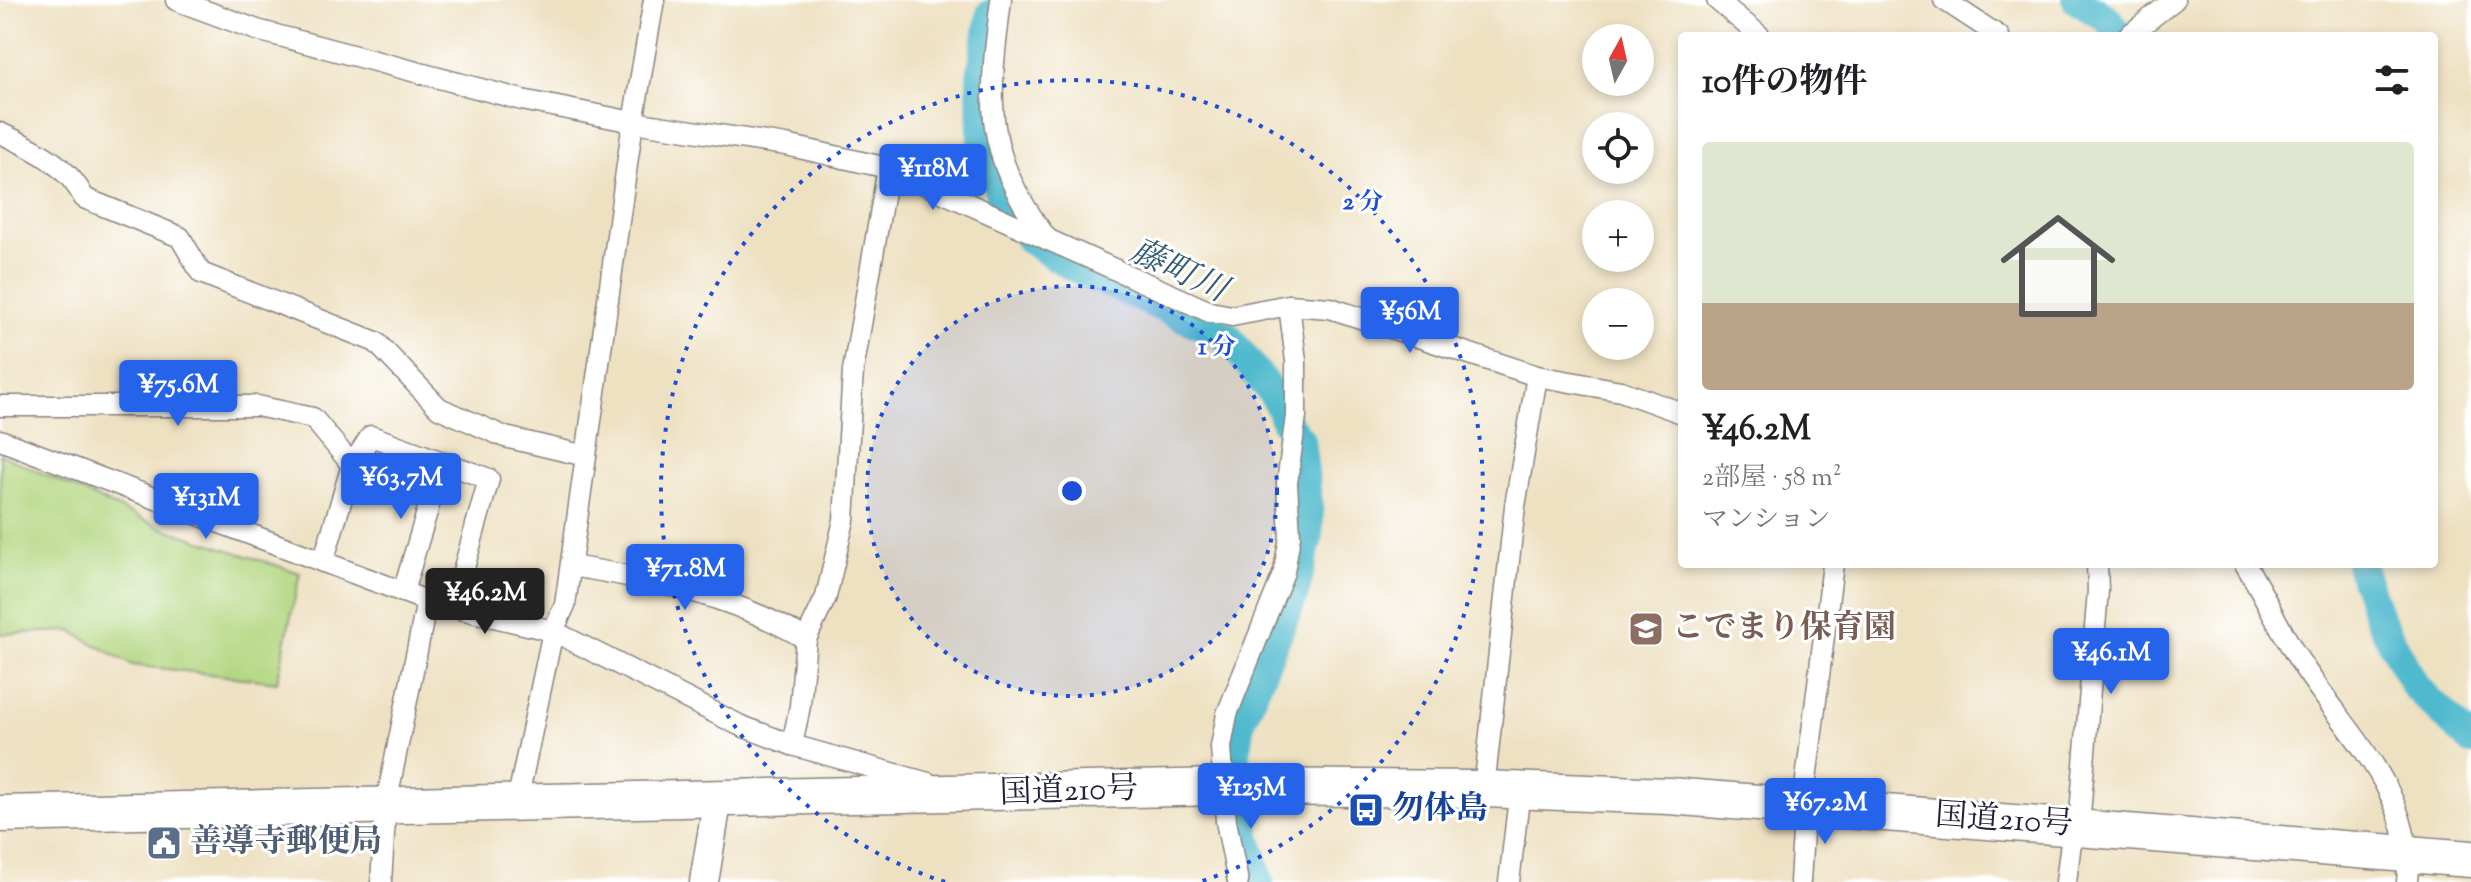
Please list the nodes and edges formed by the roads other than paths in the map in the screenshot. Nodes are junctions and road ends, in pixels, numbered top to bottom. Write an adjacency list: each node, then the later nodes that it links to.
1 (176, 0): 10 (street)
2 (654, 0): 10 (street)
3 (1001, 0): 13 (street)
4 (1717, 0): 7 (street)
5 (1944, 0): 8 (street)
6 (2174, 0): 9 (street)
7 (1755, 32)
8 (1993, 32)
9 (2133, 32)
10 (633, 122): 12 (street); 19 (street)
11 (0, 133): 19 (street)
12 (888, 168): 13 (street); 31 (street)
13 (1042, 240): 14 (street)
14 (1289, 305): 15 (street); 33 (street)
15 (1537, 376): 17 (street); 34 (street)
16 (0, 406): 21 (street)
17 (1678, 412)
18 (0, 440): 22 (street)
19 (586, 456): 23 (street)
20 (442, 462): 21 (street); 27 (street); 29 (street)
21 (352, 465): 22 (street)
22 (323, 562): 27 (street)
23 (571, 566): 30 (street); 31 (street)
24 (1832, 568): 40 (street)
25 (2097, 568): 42 (street)
26 (2247, 568): 44 (street)
27 (403, 592): 28 (street)
28 (427, 601): 29 (street); 39 (street)
29 (453, 607): 30 (street)
30 (553, 631): 32 (street); 38 (street)
31 (806, 639): 32 (street)
32 (792, 745): 36 (street)
33 (1222, 787): 34 (highway, 国道210号); 36 (highway, 国道210号); 47 (street)
34 (1484, 789): 35 (highway, 国道210号)
35 (1520, 790): 40 (highway, 国道210号); 48 (street)
36 (970, 795): 37 (highway, 国道210号)
37 (718, 797): 38 (highway, 国道210号); 46 (street)
38 (517, 802): 39 (highway, 国道210号)
39 (386, 804): 41 (highway, 国道210号); 45 (street)
40 (1807, 807): 42 (highway, 国道210号); 49 (street)
41 (0, 814)
42 (2076, 827): 44 (highway, 国道210号); 50 (street)
43 (2471, 859): 44 (highway, 国道210号)
44 (2409, 867)
45 (381, 882)
46 (704, 882)
47 (1238, 882)
48 (1509, 882)
49 (1800, 882)
50 (2066, 882)

